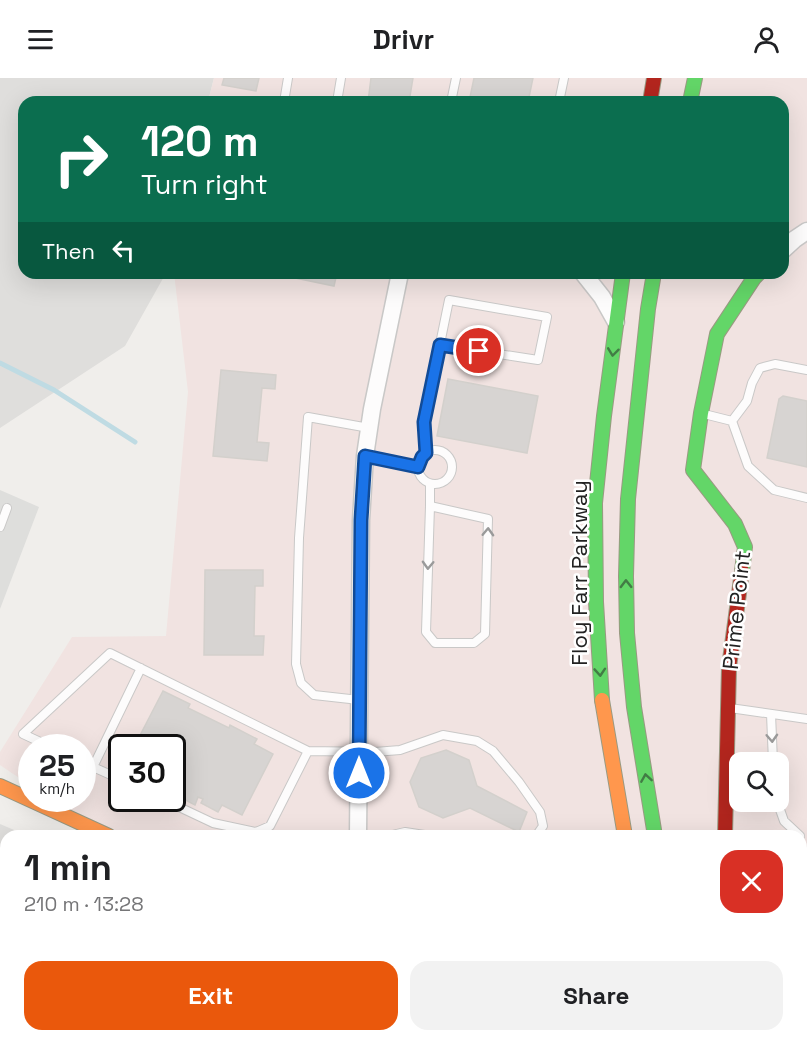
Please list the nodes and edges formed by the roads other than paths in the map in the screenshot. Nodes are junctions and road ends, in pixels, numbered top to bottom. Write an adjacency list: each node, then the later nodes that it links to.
1 (288, 78): 7 (lane)
2 (341, 78): 8 (lane)
3 (456, 78): 9 (lane)
4 (564, 78): 10 (lane)
5 (654, 78): 11 (main road)
6 (695, 78): 12 (main road)
7 (285, 96)
8 (339, 96)
9 (452, 96)
10 (560, 96)
11 (651, 96)
12 (691, 96)
13 (807, 231): 14 (street)
14 (789, 244)
15 (399, 279): 25 (street)
16 (588, 279): 20 (street)
17 (622, 279): 20 (main road, Floy Farr Parkway)
18 (653, 279): 55 (main road, Floy Farr Parkway, one-way to 18)
19 (753, 279): 23 (main road, Prime Point)
20 (616, 323): 54 (main road, Floy Farr Parkway, one-way to 54)
21 (440, 345): 21 (lane); 26 (lane)
22 (807, 370): 24 (lane)
23 (701, 413): 24 (lane); 36 (main road, Prime Point)
24 (732, 421): 30 (lane)
25 (369, 428): 27 (street); 35 (lane)
26 (426, 453): 28 (lane); 29 (lane)
27 (365, 456): 28 (lane); 35 (street)
28 (418, 467): 29 (lane)
29 (430, 484): 31 (lane)
30 (807, 498)
31 (430, 506): 31 (lane, one-way to 31)
32 (7, 508): 33 (lane)
33 (0, 526)
34 (141, 668): 39 (lane); 40 (lane); 43 (lane)
35 (359, 700): 41 (street)
36 (728, 707): 37 (lane); 56 (main road, Prime Point)
37 (771, 714): 38 (lane); 42 (lane, one-way to 42)
38 (807, 719)
39 (23, 734)
40 (308, 751): 41 (lane); 51 (lane)
41 (359, 752): 52 (street); 53 (lane)
42 (773, 752)
43 (96, 761)
44 (0, 786): 45 (main road)
45 (18, 793)
46 (186, 810): 50 (lane)
47 (60, 812): 49 (main road)
48 (781, 812): 57 (lane)
49 (97, 830)
50 (246, 830)
51 (260, 830)
52 (358, 830)
53 (540, 830)
54 (624, 830)
55 (654, 830)
56 (726, 830)
57 (794, 830)

